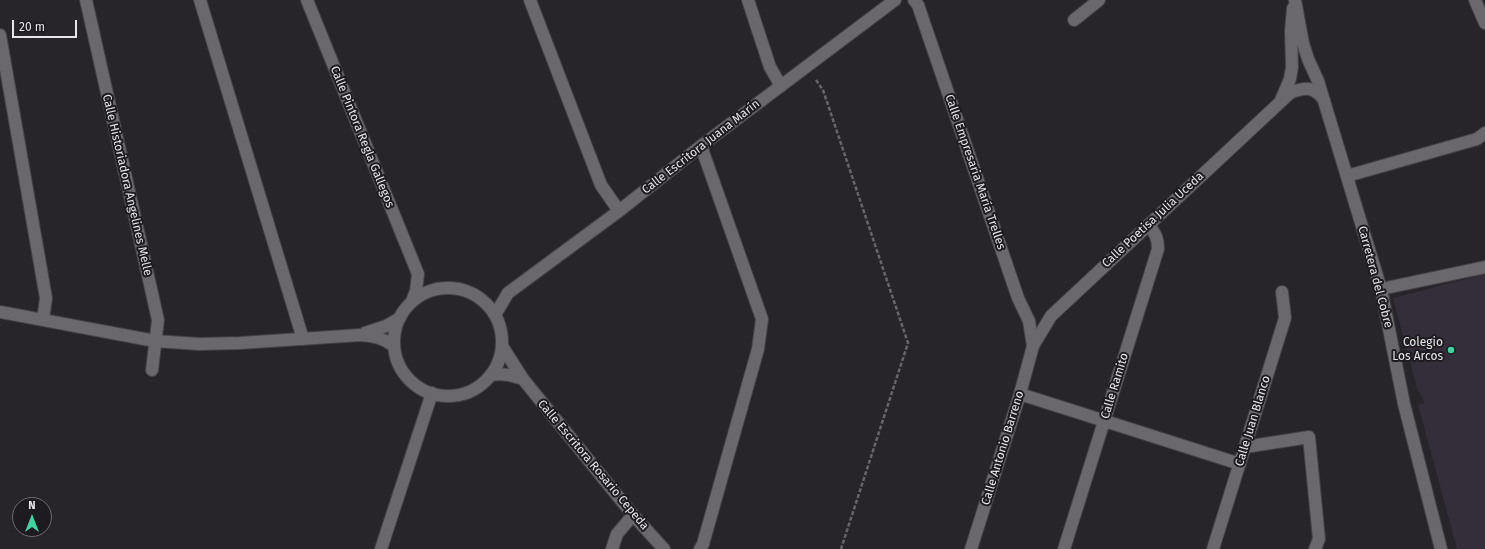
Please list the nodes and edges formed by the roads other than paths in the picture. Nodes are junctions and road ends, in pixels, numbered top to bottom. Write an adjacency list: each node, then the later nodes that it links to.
1 (86, 0): 36 (street, Calle Historiadora Angelines Melle)
2 (200, 0): 35 (street)
3 (307, 0): 23 (street, Calle Pintora Regla Gallegos)
4 (530, 0): 20 (street)
5 (748, 0): 14 (street)
6 (895, 0): 14 (street, Calle Escritora Juana Marín)
7 (914, 0): 39 (street, Calle Empresaria María Trelles)
8 (1099, 0): 11 (street)
9 (1294, 0): 15 (street, Carretera del Cobre); 16 (street)
10 (1475, 0): 12 (street)
11 (1074, 20)
12 (1485, 23)
13 (0, 34): 33 (street)
14 (781, 86): 18 (street, Calle Escritora Juana Marín)
15 (1324, 100): 16 (street, Calle Poetisa Julia Uceda); 19 (street, Carretera del Cobre)
16 (1281, 101): 21 (street, Calle Poetisa Julia Uceda)
17 (1485, 133): 19 (street)
18 (701, 146): 20 (street, Calle Escritora Juana Marín); 52 (street)
19 (1347, 176): 25 (street, Carretera del Cobre)
20 (619, 211): 27 (street, Calle Escritora Juana Marín)
21 (1148, 225): 39 (street, Calle Poetisa Julia Uceda); 45 (street, Calle Ramito)
22 (1485, 267): 25 (street)
23 (418, 274): 24 (street); 29 (street)
24 (442, 288): 28 (street); 29 (street)
25 (1381, 289): 57 (street, Carretera del Cobre)
26 (1282, 292): 46 (street, Calle Juan Blanco)
27 (508, 293): 28 (street); 31 (street)
28 (481, 298): 31 (street)
29 (412, 301): 32 (street)
30 (0, 312): 33 (street)
31 (496, 315): 38 (street)
32 (400, 318): 34 (street); 37 (street)
33 (43, 320): 36 (street)
34 (360, 335): 35 (street); 37 (street)
35 (303, 339): 36 (street)
36 (155, 341): 40 (street, Calle Historiadora Angelines Melle)
37 (394, 346): 43 (street)
38 (502, 346): 41 (street); 42 (street, Calle Escritora Rosario Cepeda)
39 (1033, 346): 44 (street, Calle Antonio Barreno)
40 (152, 370)
41 (491, 375): 42 (street); 43 (street)
42 (523, 379): 48 (street, Calle Escritora Rosario Cepeda)
43 (432, 393): 49 (street)
44 (1020, 394): 45 (street); 53 (street, Calle Antonio Barreno)
45 (1104, 421): 47 (street); 54 (street, Calle Ramito)
46 (1245, 447): 47 (street, Calle Juan Blanco); 56 (street)
47 (1240, 464): 55 (street, Calle Juan Blanco)
48 (633, 515): 50 (street); 51 (street, Calle Escritora Rosario Cepeda)
49 (381, 549)
50 (612, 549)
51 (664, 549)
52 (700, 549)
53 (971, 549)
54 (1064, 549)
55 (1213, 549)
56 (1315, 549)
57 (1441, 549)

